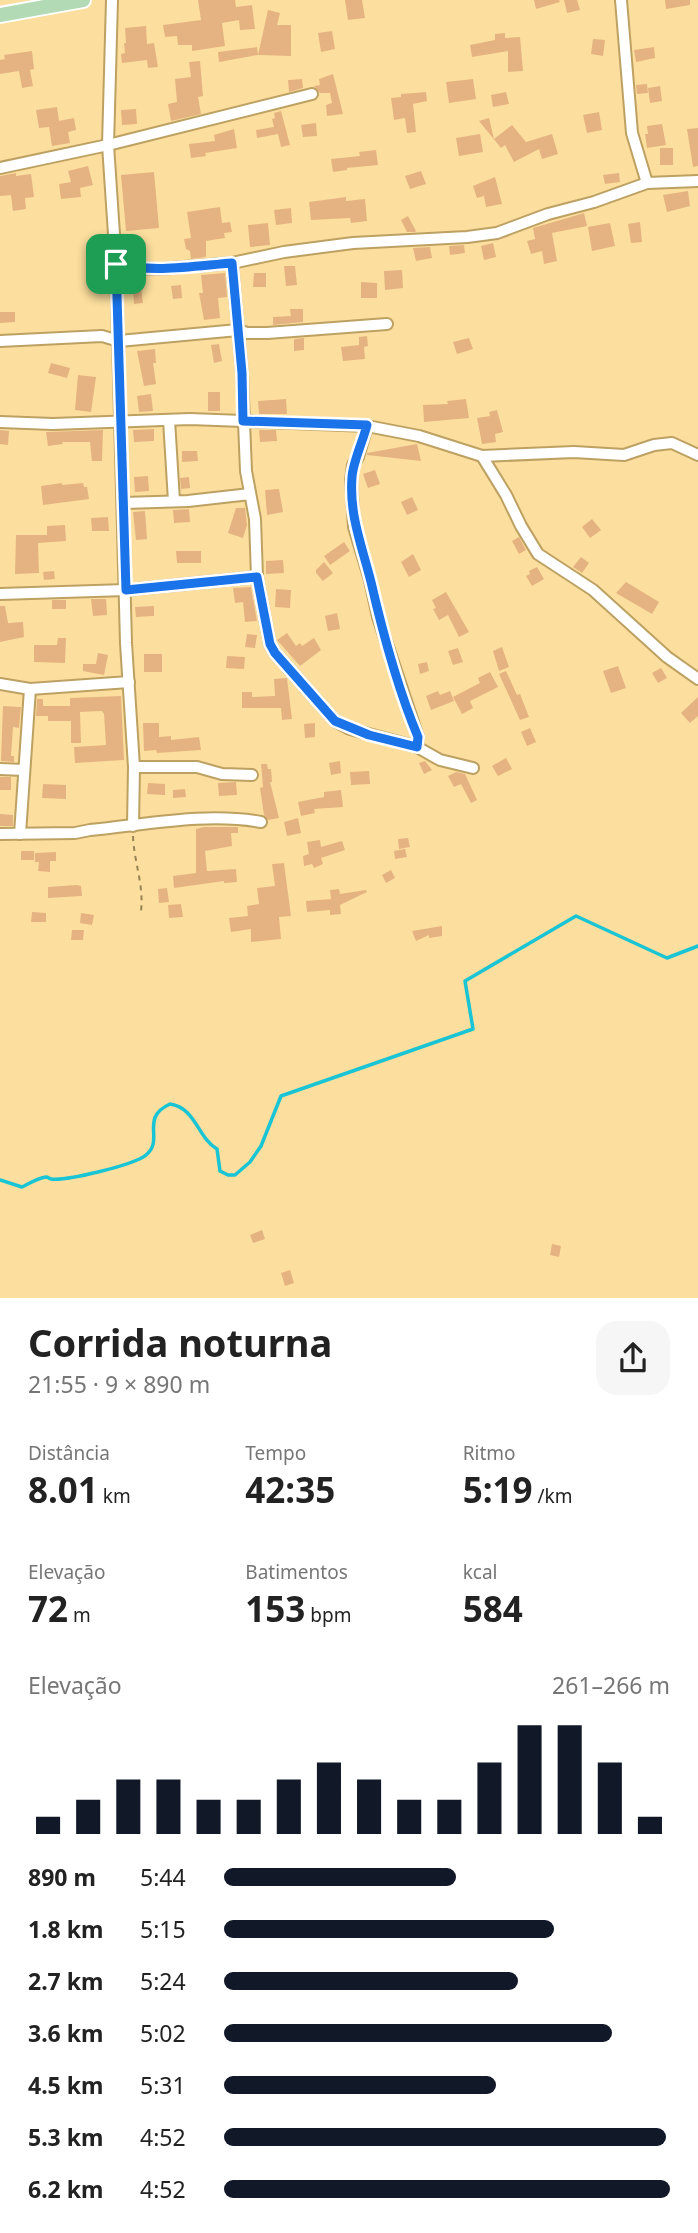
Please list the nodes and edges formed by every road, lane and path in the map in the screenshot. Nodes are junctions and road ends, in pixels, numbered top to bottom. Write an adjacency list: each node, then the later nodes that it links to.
1 (83, 0): 4 (main road)
2 (112, 0): 6 (street)
3 (621, 0): 9 (street)
4 (0, 15)
5 (312, 94): 6 (street)
6 (108, 145): 7 (street); 11 (street)
7 (0, 168)
8 (698, 181): 9 (street)
9 (647, 183): 10 (street)
10 (232, 263): 11 (street); 13 (street)
11 (116, 264): 15 (street)
12 (387, 324): 13 (street)
13 (238, 330): 15 (street); 17 (street)
14 (0, 341): 15 (street)
15 (119, 341): 19 (street)
16 (169, 420): 17 (street); 19 (street); 24 (street)
17 (243, 421): 20 (street); 23 (street)
18 (0, 422): 19 (street)
19 (122, 423): 25 (street)
20 (367, 425): 22 (street); 33 (street)
21 (698, 455): 22 (street)
22 (482, 456): 29 (street)
23 (250, 494): 24 (street); 26 (street)
24 (174, 501): 25 (street)
25 (124, 503): 27 (street)
26 (257, 577): 27 (street); 33 (street)
27 (126, 590): 28 (street); 30 (street)
28 (0, 594)
29 (698, 679)
30 (129, 682): 32 (street); 34 (street)
31 (0, 684): 32 (street)
32 (30, 689): 37 (street)
33 (417, 747): 35 (street)
34 (134, 767): 38 (street); 40 (street)
35 (473, 768)
36 (0, 769): 37 (street)
37 (24, 770): 42 (street)
38 (253, 775)
39 (261, 822): 40 (street)
40 (132, 827): 42 (street); 43 (path)
41 (0, 834): 42 (street)
42 (20, 834)
43 (141, 911)

